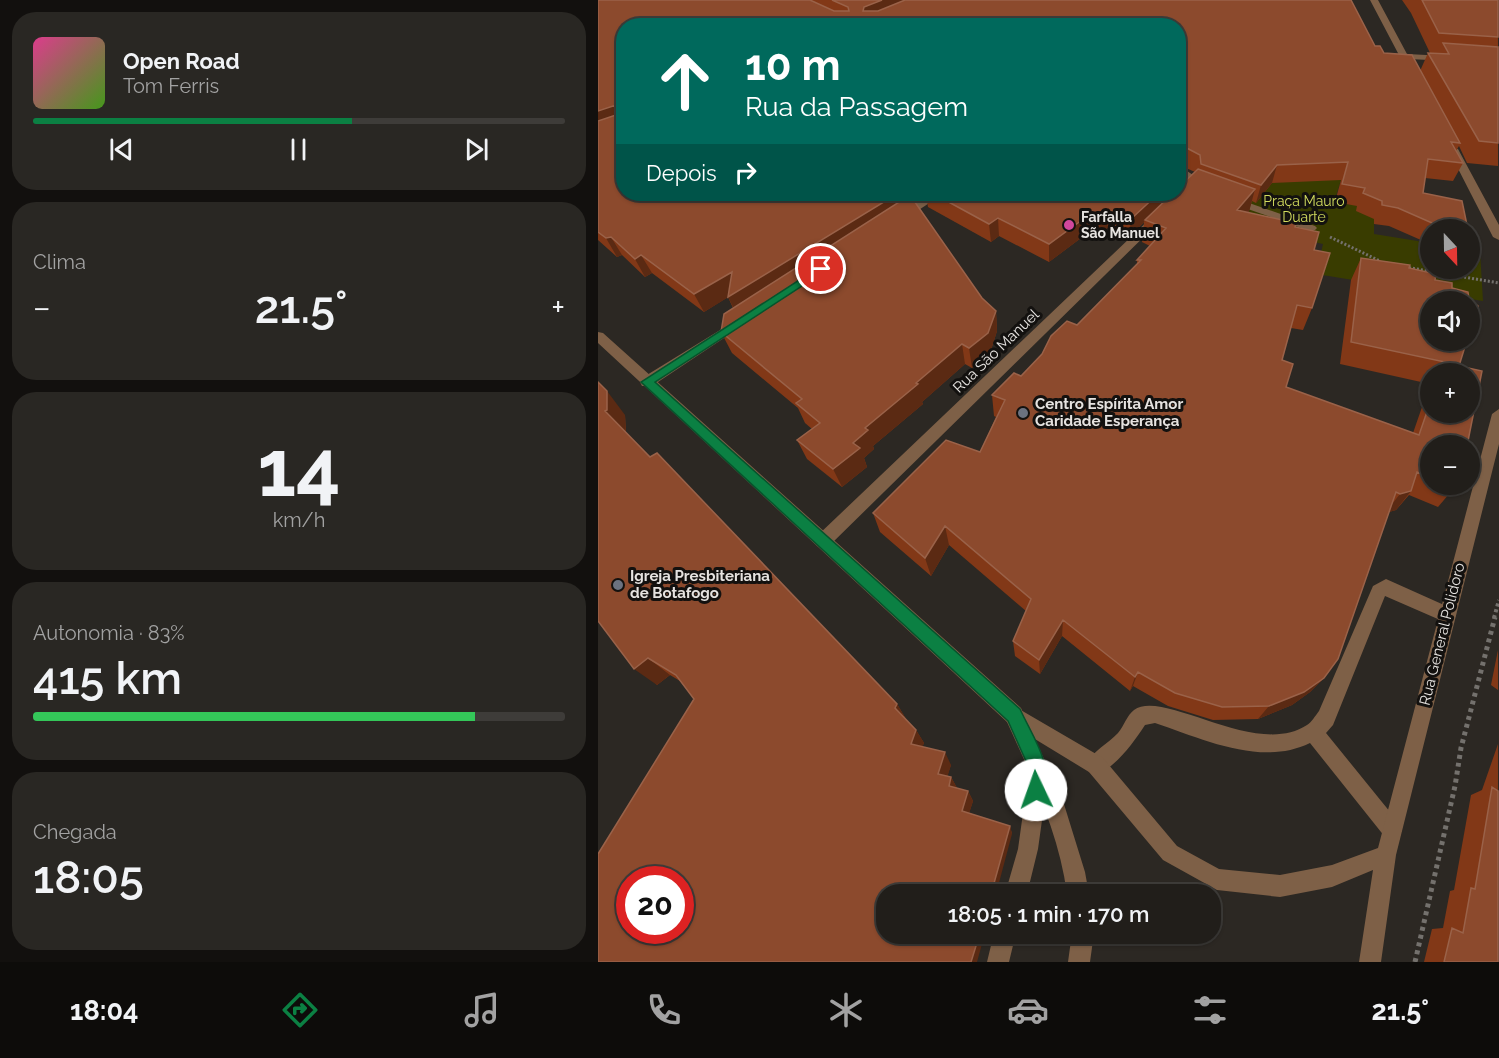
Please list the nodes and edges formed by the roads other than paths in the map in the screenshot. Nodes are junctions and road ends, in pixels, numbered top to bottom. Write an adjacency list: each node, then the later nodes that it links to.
1 (1374, 0): 2 (street)
2 (1404, 56): 3 (street); 4 (street)
3 (1457, 60)
4 (1415, 77)
5 (1448, 141): 13 (street)
6 (1186, 174): 7 (street, Rua São Manuel)
7 (1186, 194)
8 (1224, 197): 12 (street)
9 (927, 201): 11 (street)
10 (1176, 201): 18 (street, Rua São Manuel)
11 (890, 225)
12 (1311, 228)
13 (1498, 237)
14 (752, 313): 16 (street)
15 (601, 344): 16 (street)
16 (647, 382): 18 (street)
17 (1498, 414): 19 (street, Rua General Polidoro)
18 (823, 541): 20 (street)
19 (1447, 615): 21 (street); 24 (street, Rua General Polidoro)
20 (1014, 715): 22 (street); 23 (street)
21 (1313, 732): 22 (street); 24 (street)
22 (1096, 765): 25 (street)
23 (1039, 770): 26 (street); 27 (street)
24 (1392, 830): 25 (street, Rua General Polidoro)
25 (1386, 855): 32 (street, Rua General Polidoro)
26 (1019, 884)
27 (1077, 884)
28 (1002, 944): 30 (street)
29 (1081, 944): 31 (street)
30 (998, 962)
31 (1079, 962)
32 (1370, 962)

